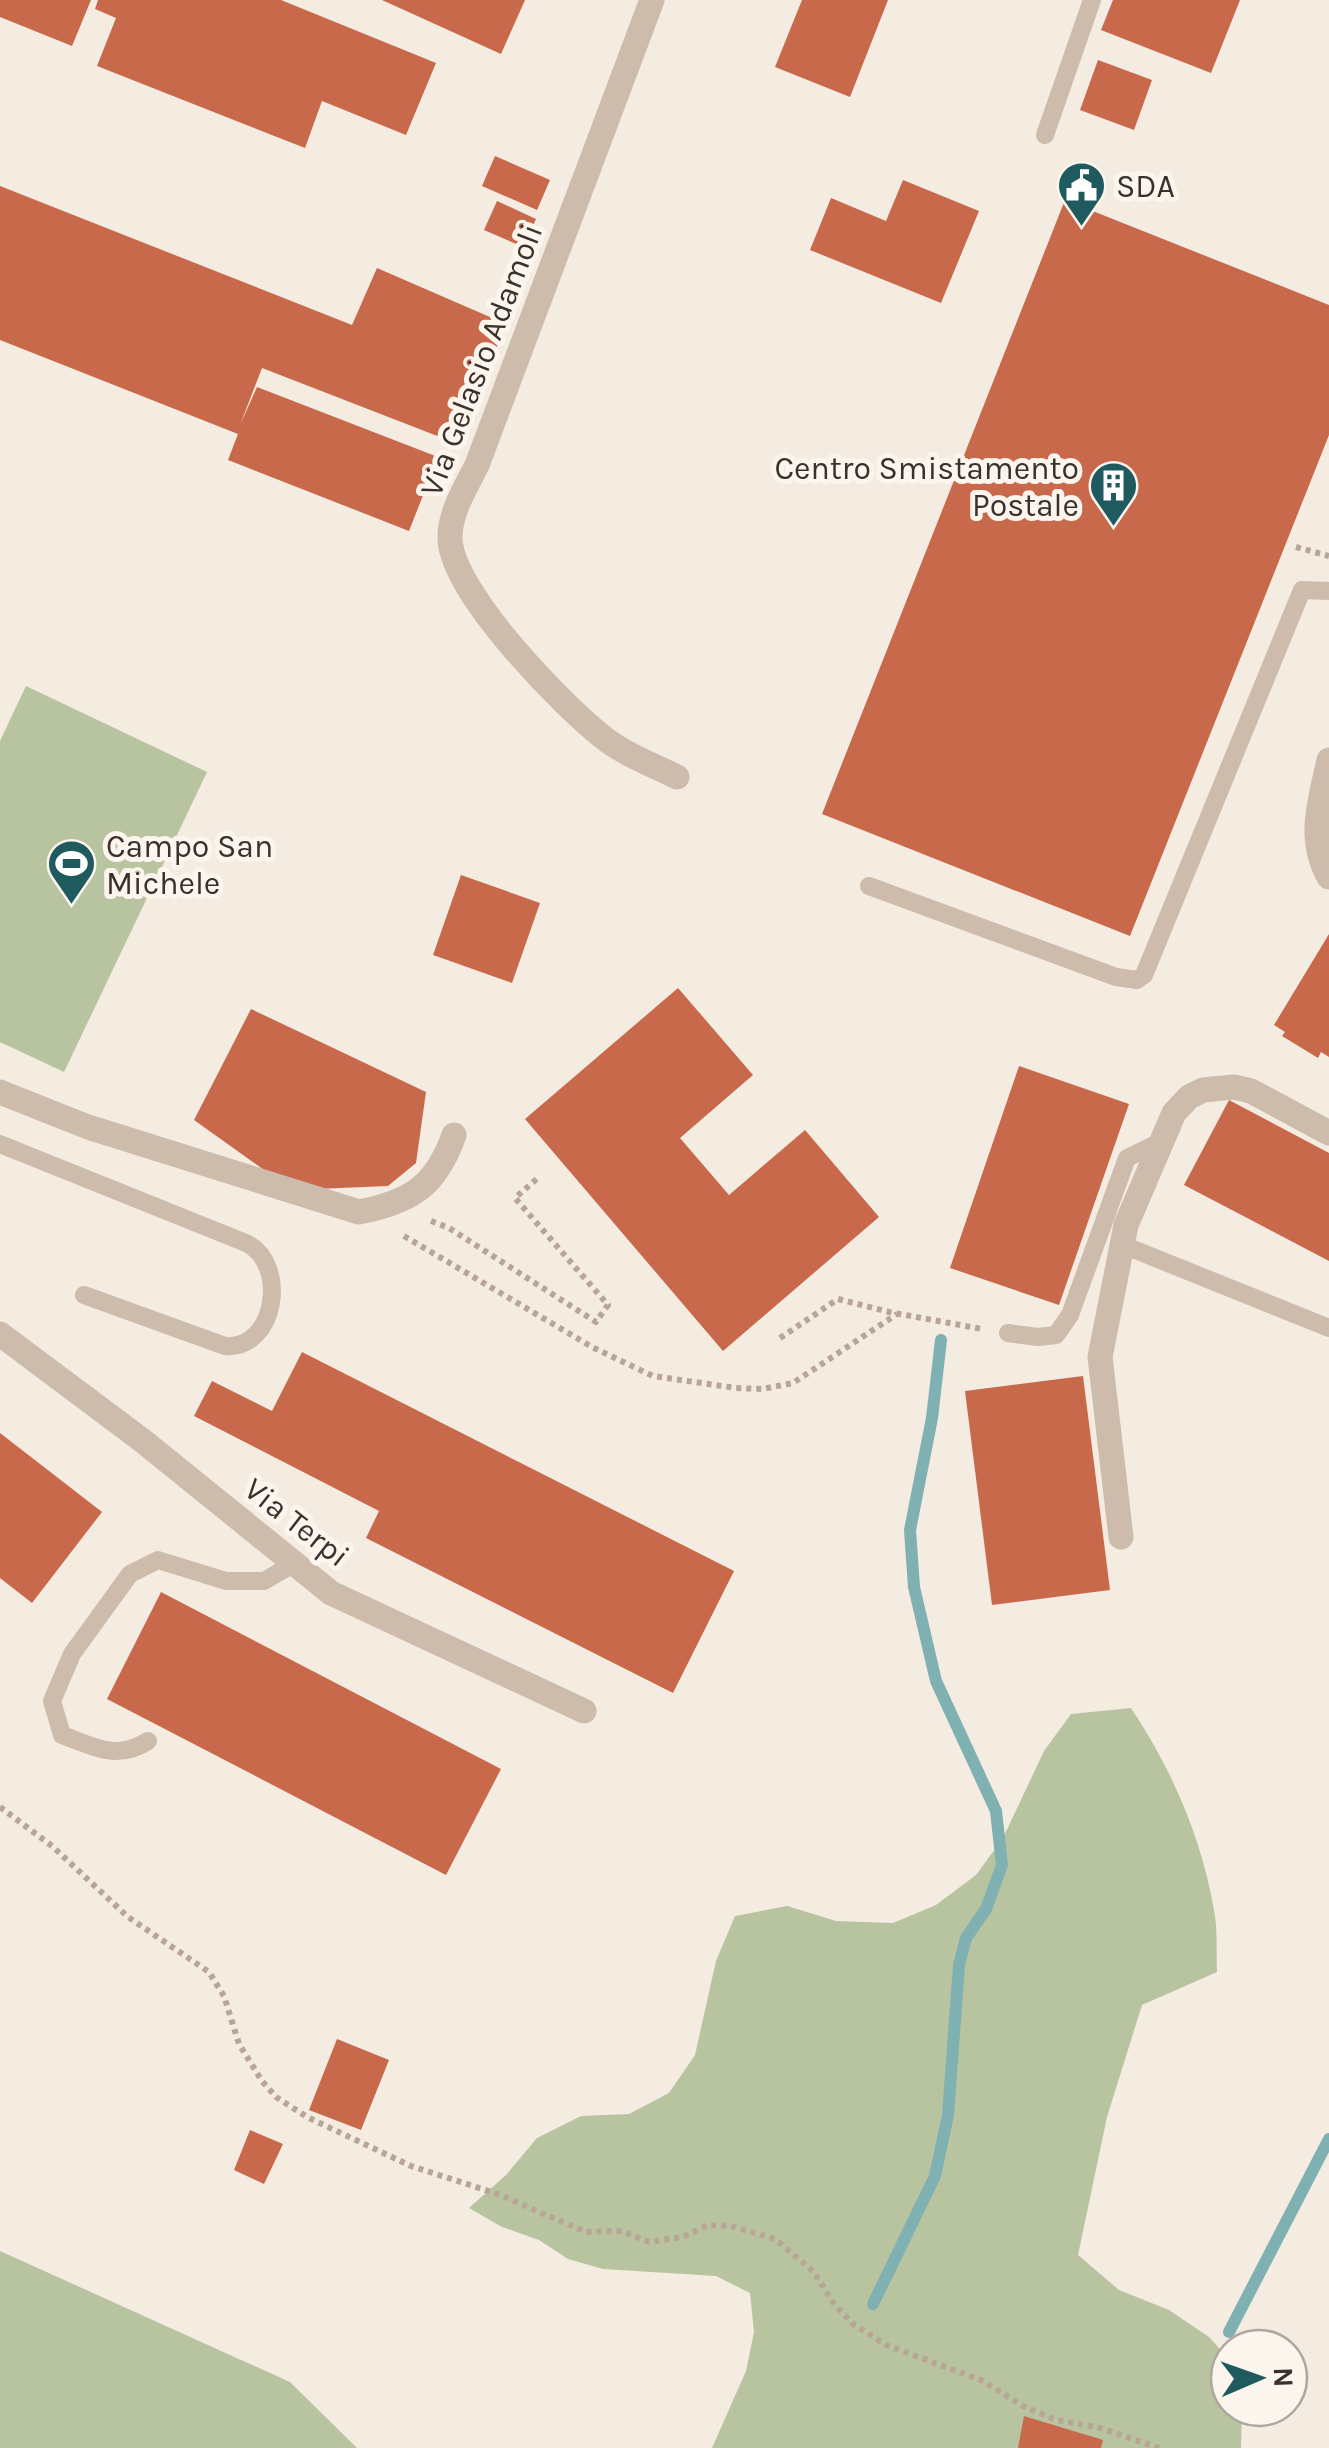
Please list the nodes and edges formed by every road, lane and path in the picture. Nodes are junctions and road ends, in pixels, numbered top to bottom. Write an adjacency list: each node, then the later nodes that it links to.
1 (652, 0): 8 (street, Via Gelasio Adamoli)
2 (1092, 0): 3 (lane)
3 (1046, 135)
4 (1296, 547): 5 (path)
5 (1329, 556)
6 (1329, 591): 10 (lane)
7 (1329, 760): 9 (street)
8 (676, 777)
9 (1329, 877)
10 (870, 886)
11 (0, 1092): 18 (street)
12 (1329, 1132): 14 (street)
13 (454, 1135): 17 (street)
14 (1162, 1141): 19 (street); 23 (lane)
15 (0, 1144): 20 (lane)
16 (540, 1176): 17 (path)
17 (392, 1206): 18 (street)
18 (359, 1212): 21 (path)
19 (1122, 1244): 22 (lane); 26 (street)
20 (84, 1295)
21 (898, 1314): 23 (path); 25 (path)
22 (1329, 1328)
23 (1008, 1333)
24 (0, 1334): 27 (street, Via Terpi)
25 (780, 1338)
26 (1121, 1537)
27 (294, 1563): 28 (street, Via Terpi); 29 (lane)
28 (584, 1711)
29 (148, 1741)
30 (0, 1806): 31 (path)
31 (1160, 2448)

